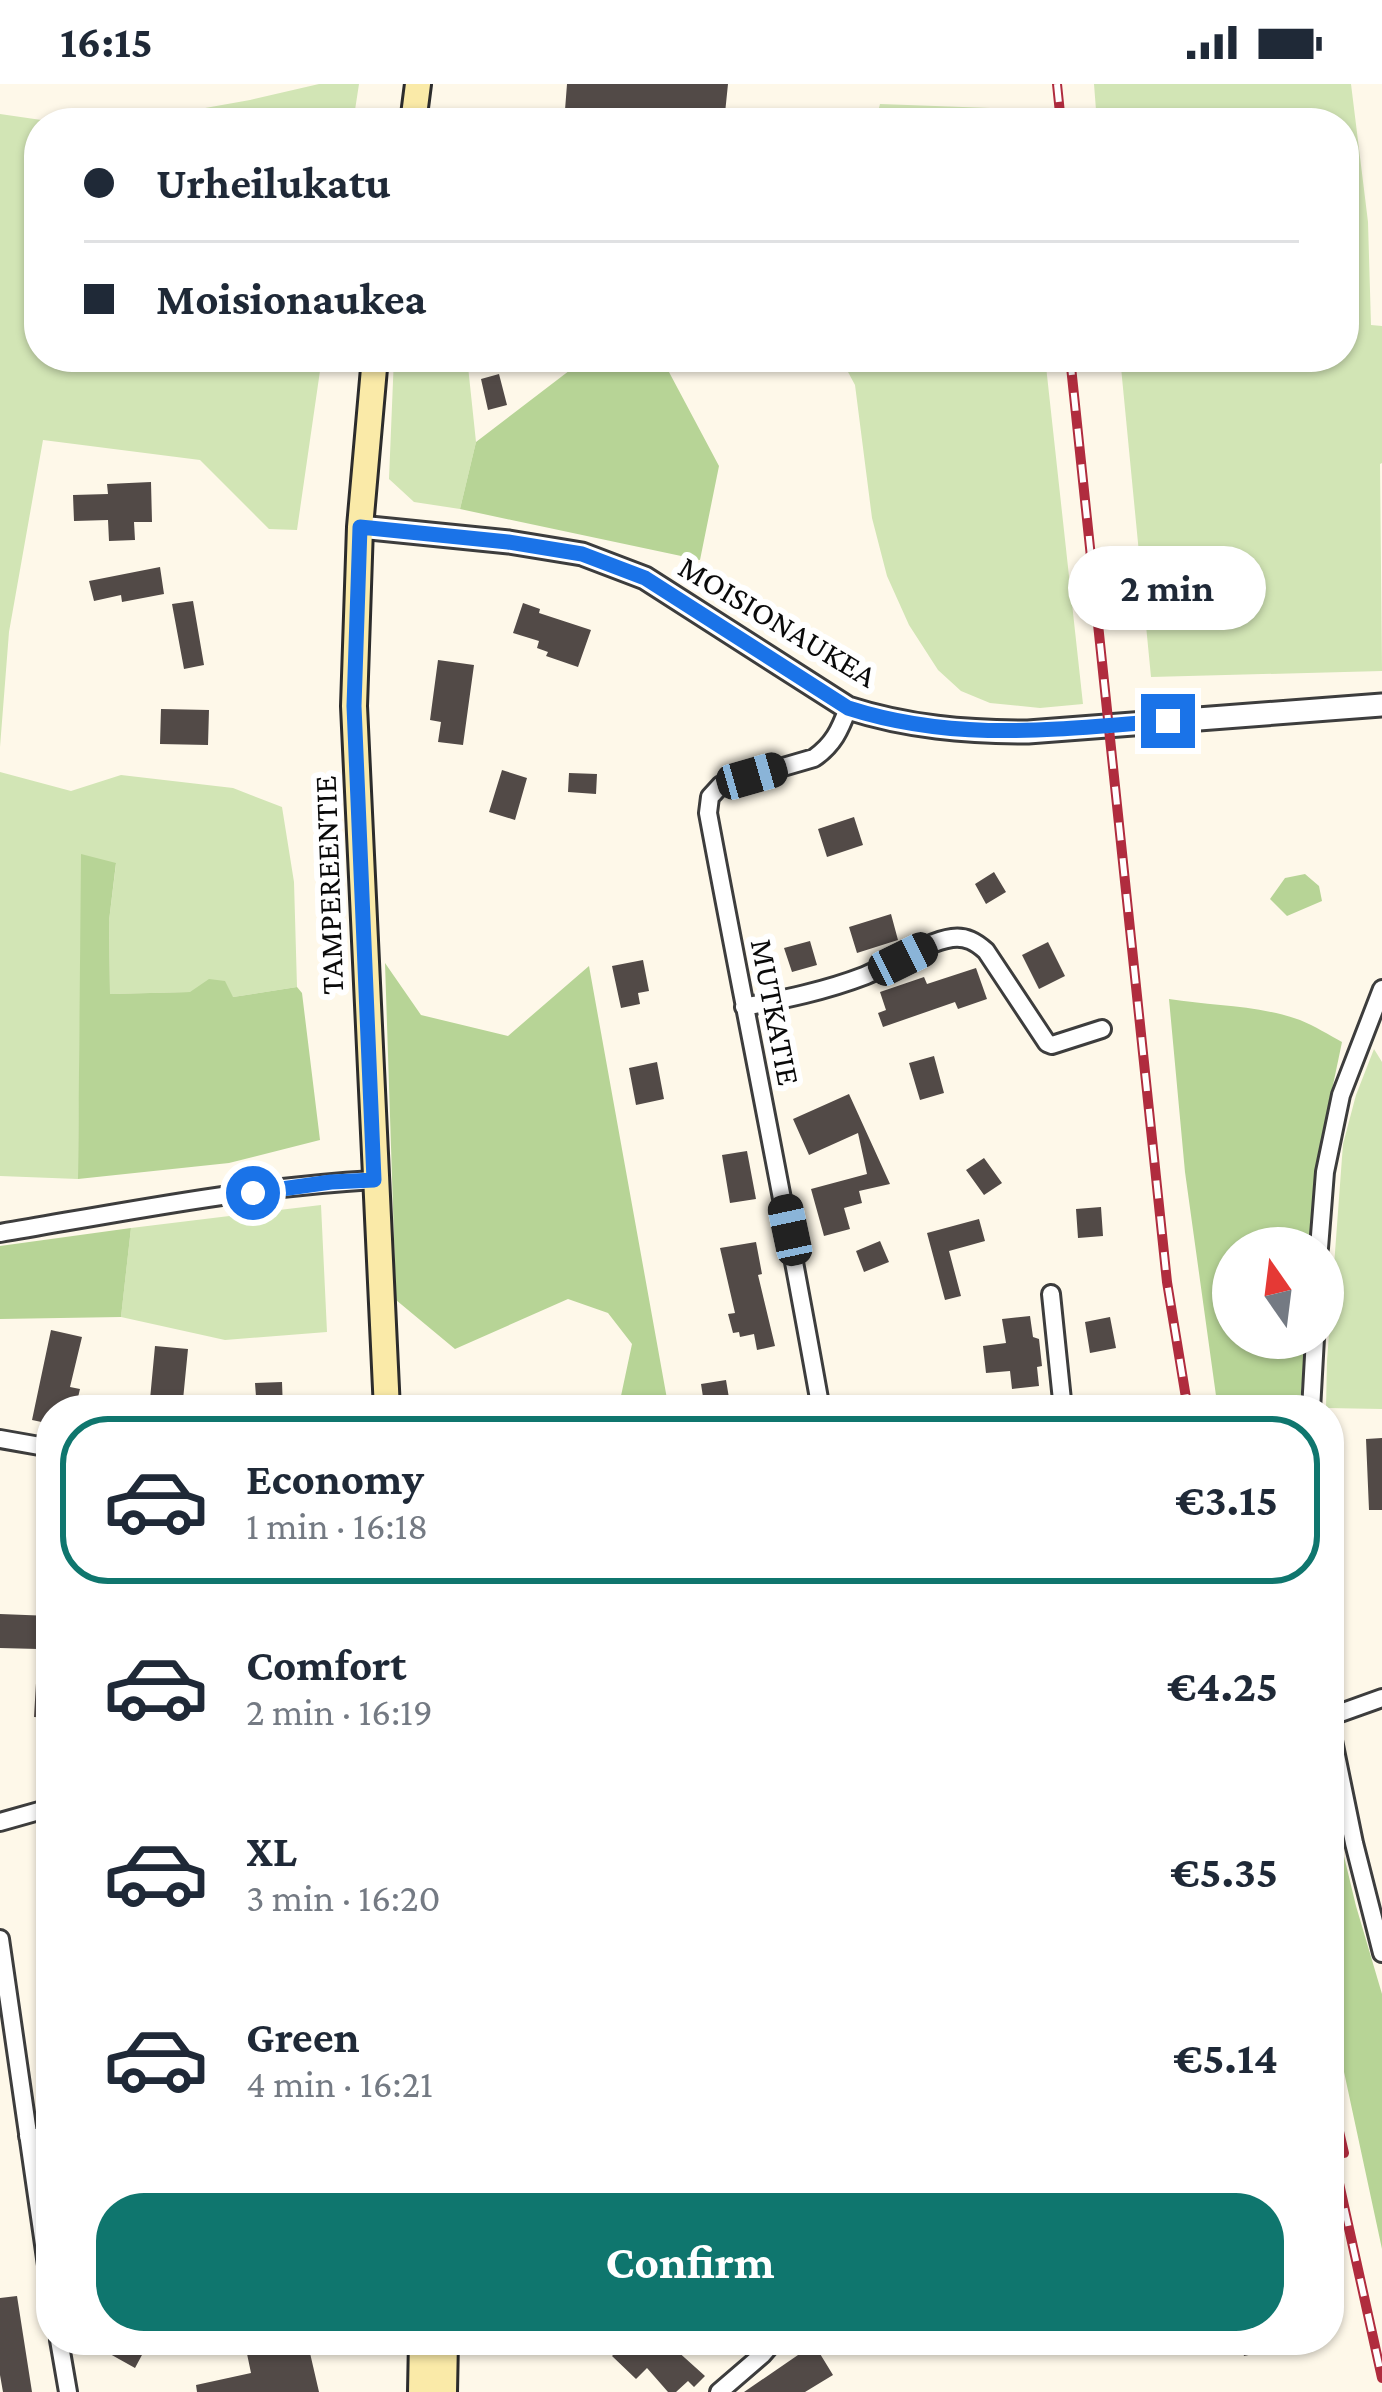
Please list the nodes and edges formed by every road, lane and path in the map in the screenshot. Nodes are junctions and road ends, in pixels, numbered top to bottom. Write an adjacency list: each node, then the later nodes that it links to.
1 (374, 372): 2 (main road, TAMPEREENTIE)
2 (360, 527): 4 (street, MOISIONAUKEA); 8 (main road, TAMPEREENTIE)
3 (1382, 705): 4 (street, MOISIONAUKEA)
4 (848, 708): 6 (street, MUTKATIE)
5 (1382, 989): 9 (street)
6 (744, 1006): 7 (street); 14 (street, MUTKATIE)
7 (1102, 1029)
8 (374, 1180): 10 (street); 13 (main road, TAMPEREENTIE)
9 (1321, 1227)
10 (0, 1233)
11 (1051, 1294): 15 (street)
12 (1315, 1359): 16 (street)
13 (387, 1395)
14 (818, 1395)
15 (1061, 1395)
16 (1312, 1395)
17 (0, 1439): 18 (street)
18 (36, 1445)
19 (1382, 1698): 20 (street)
20 (1344, 1713)
21 (1344, 1794): 25 (street)
22 (36, 1812): 23 (street)
23 (0, 1822)
24 (0, 1939): 26 (street)
25 (1382, 1953)
26 (28, 2136): 27 (street); 28 (street)
27 (36, 2137)
28 (36, 2191)
29 (62, 2355): 33 (street)
30 (422, 2355): 34 (main road)
31 (445, 2355): 35 (main road)
32 (762, 2355): 36 (street)
33 (68, 2392)
34 (421, 2392)
35 (444, 2392)
36 (719, 2392)

